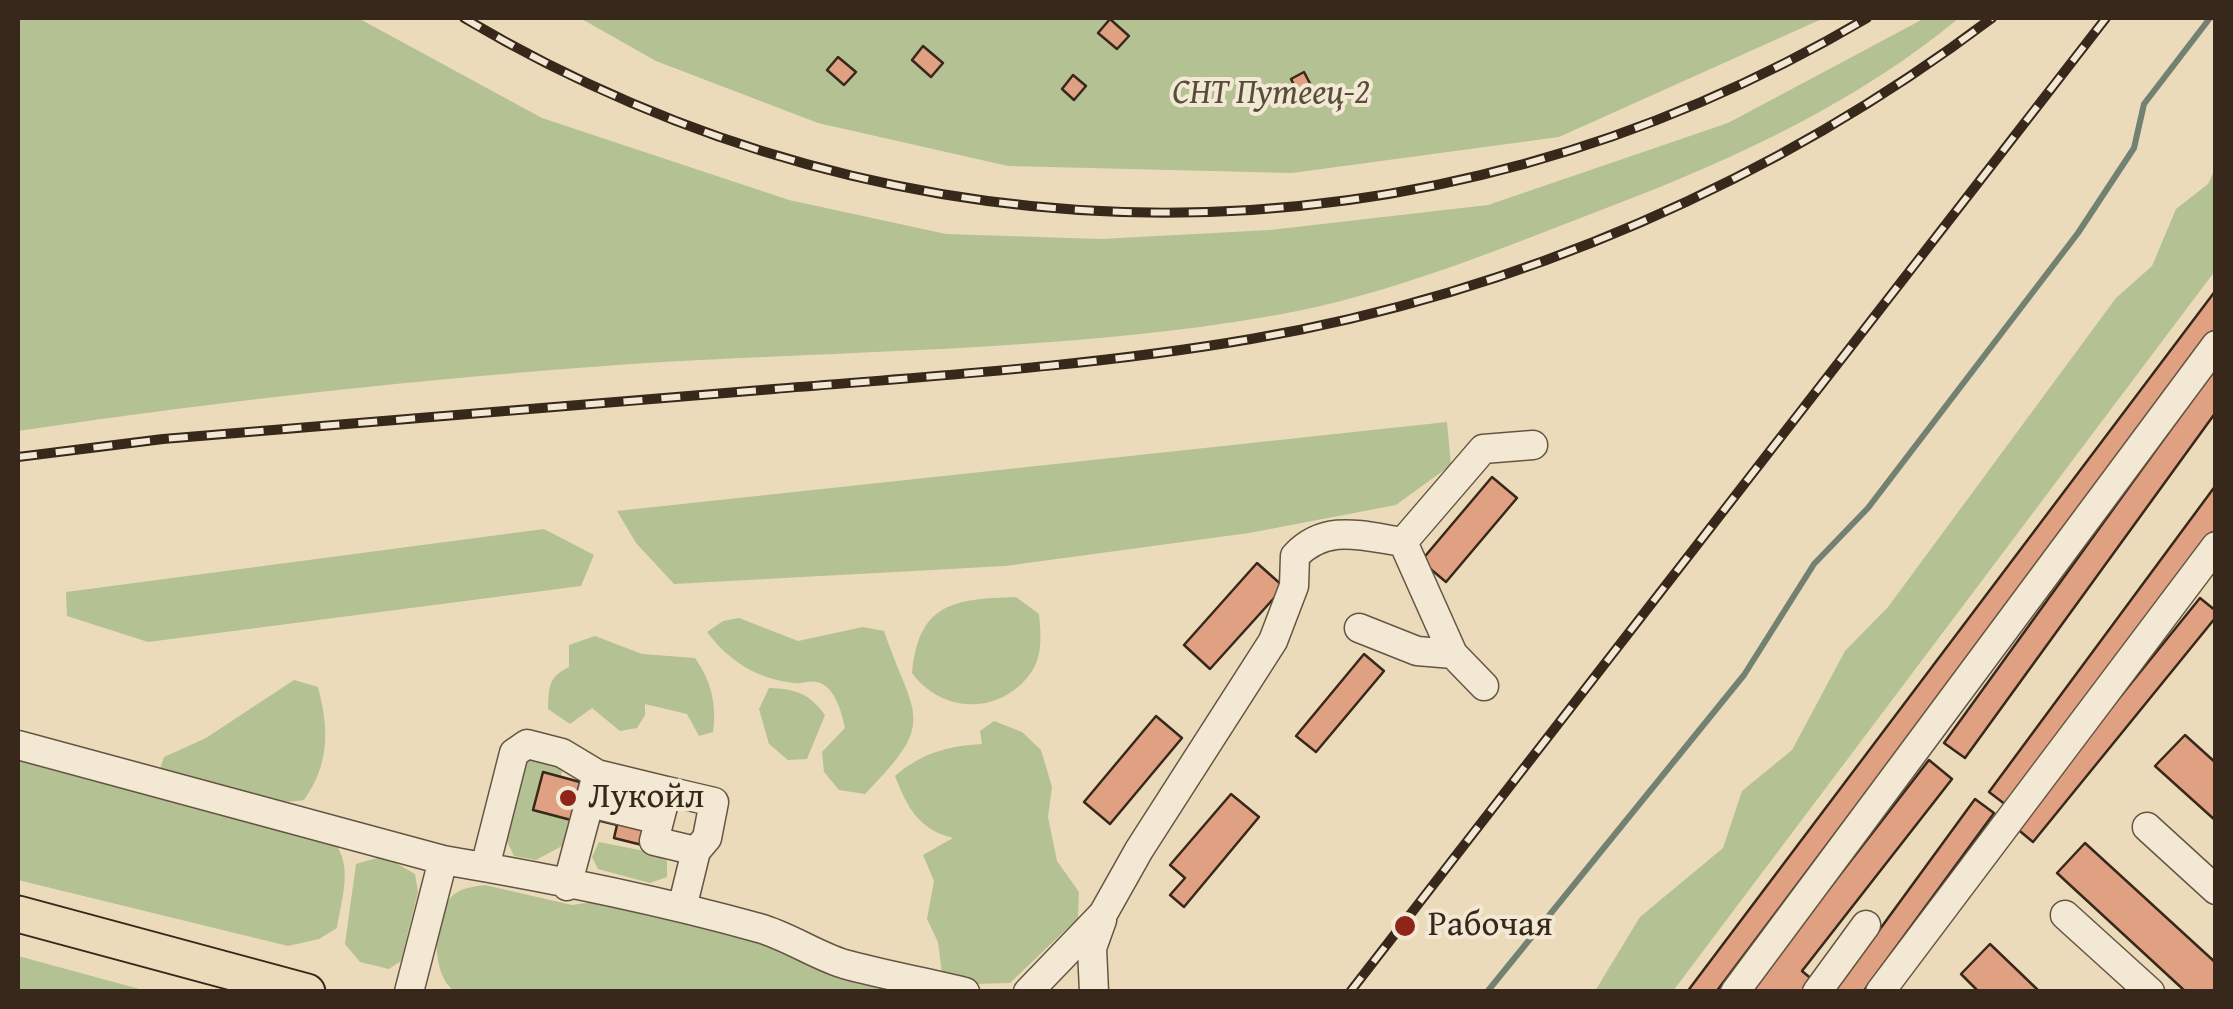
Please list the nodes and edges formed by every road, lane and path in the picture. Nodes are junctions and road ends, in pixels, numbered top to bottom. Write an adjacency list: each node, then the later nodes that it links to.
1 (2216, 345): 29 (street)
2 (1532, 445): 3 (street)
3 (1403, 542): 6 (street); 21 (street)
4 (2216, 546): 31 (street)
5 (1359, 628): 6 (street)
6 (1453, 654): 7 (street)
7 (1484, 686)
8 (18, 745): 15 (street)
9 (597, 774): 10 (street); 11 (street); 16 (street)
10 (667, 790): 12 (street); 14 (street)
11 (590, 803): 12 (street); 17 (street)
12 (660, 820): 14 (street)
13 (2147, 827): 18 (street)
14 (696, 851): 19 (street)
15 (444, 860): 16 (street); 25 (street)
16 (485, 867): 17 (street)
17 (567, 886): 19 (street)
18 (2216, 890)
19 (682, 908): 26 (street)
20 (18, 914): 24 (main road)
21 (1104, 914): 27 (street); 28 (street)
22 (2065, 915): 32 (street)
23 (1866, 925): 30 (street)
24 (307, 992)
25 (409, 992)
26 (964, 992)
27 (1028, 992)
28 (1094, 992)
29 (1735, 992)
30 (1818, 992)
31 (1880, 992)
32 (2150, 992)

